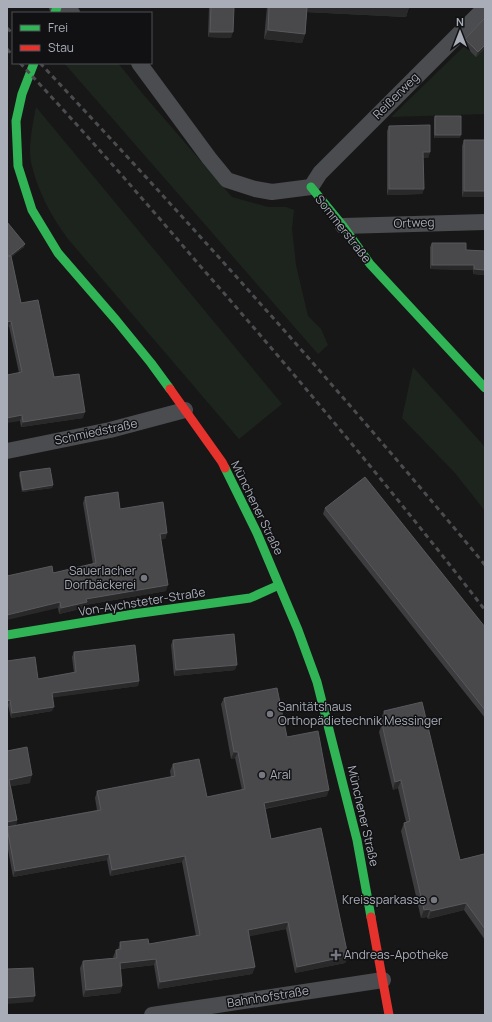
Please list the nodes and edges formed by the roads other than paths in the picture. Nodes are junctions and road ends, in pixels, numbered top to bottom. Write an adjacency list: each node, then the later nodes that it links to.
1 (57, 7): 3 (street)
2 (485, 8): 6 (street, Reißerweg)
3 (70, 12)
4 (34, 64): 10 (main road, Münchener Straße)
5 (140, 64): 6 (street, Sommerstraße)
6 (311, 187): 8 (main road, Sommerstraße)
7 (485, 222): 8 (street, Ortweg)
8 (343, 226): 9 (main road, Sommerstraße)
9 (485, 388)
10 (185, 410): 11 (street, Schmiedstraße); 12 (main road, Münchener Straße)
11 (7, 451)
12 (279, 585): 13 (main road, Von-Aychsteter-Straße); 14 (main road, Münchener Straße)
13 (7, 635)
14 (383, 980): 15 (street, Bahnhofstraße); 16 (main road, Münchener Straße)
15 (152, 1015)
16 (389, 1015)

